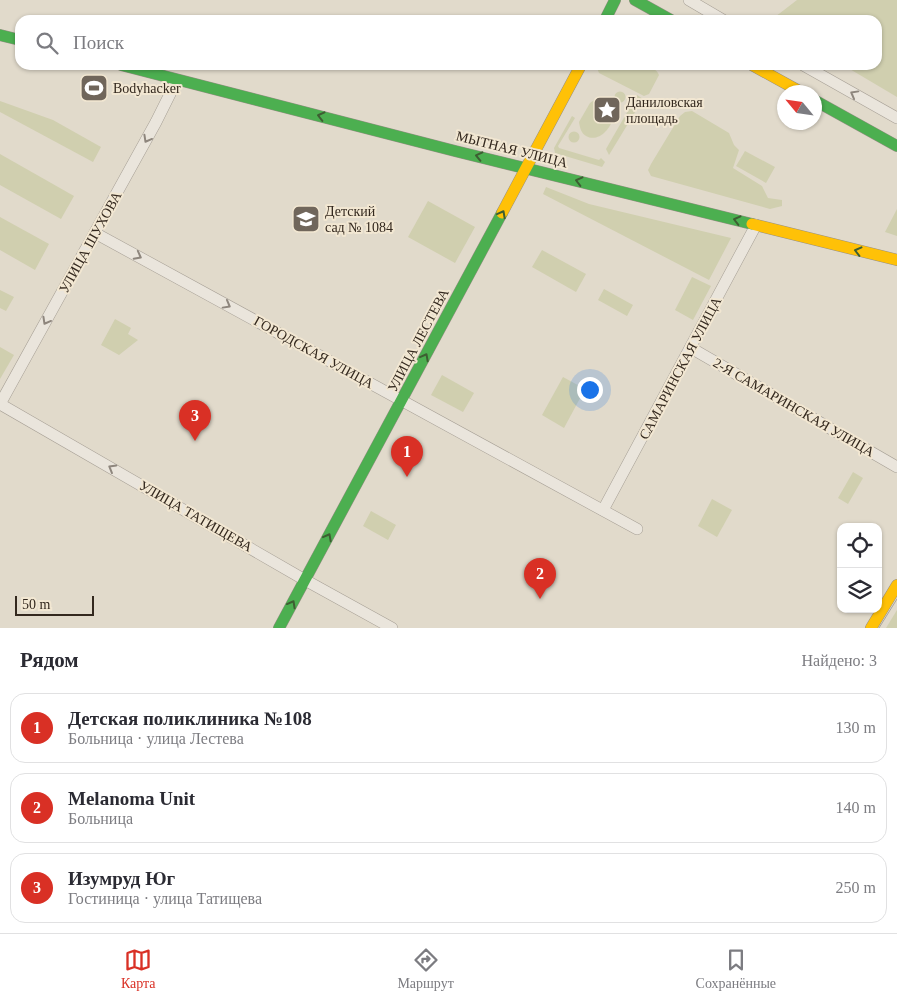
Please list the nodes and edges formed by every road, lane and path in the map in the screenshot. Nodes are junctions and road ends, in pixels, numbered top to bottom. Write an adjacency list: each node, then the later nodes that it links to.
1 (615, 0): 6 (main road)
2 (634, 0): 5 (main road)
3 (650, 0): 5 (street)
4 (689, 0): 7 (street)
5 (659, 14)
6 (608, 15)
7 (714, 15)
8 (0, 35): 9 (main road)
9 (15, 39)
10 (140, 70): 14 (main road, МЫТНАЯ УЛИЦА)
11 (578, 70): 19 (main road, УЛИЦА ЛЕСТЕВА)
12 (761, 70): 15 (main road)
13 (812, 70): 17 (street, one-way to 13)
14 (177, 80): 19 (main road, МЫТНАЯ УЛИЦА, one-way to 14); 21 (street, УЛИЦА ШУХОВА, one-way to 21)
15 (788, 85)
16 (822, 104): 18 (main road)
17 (897, 118)
18 (897, 146)
19 (526, 168): 20 (main road, МЫТНАЯ УЛИЦА, one-way to 19); 24 (main road, УЛИЦА ЛЕСТЕВА, one-way to 19)
20 (756, 225): 22 (main road, МЫТНАЯ УЛИЦА, one-way to 20); 23 (street, САМАРИНСКАЯ УЛИЦА)
21 (95, 232): 24 (street, ГОРОДСКАЯ УЛИЦА, one-way to 24); 25 (street, УЛИЦА ШУХОВА, one-way to 25)
22 (897, 260)
23 (691, 348): 26 (street, 2-Я САМАРИНСКАЯ УЛИЦА); 27 (street, САМАРИНСКАЯ УЛИЦА)
24 (402, 400): 27 (street, ГОРОДСКАЯ УЛИЦА); 29 (main road, УЛИЦА ЛЕСТЕВА, one-way to 24)
25 (0, 404): 29 (street, УЛИЦА ТАТИЩЕВА, one-way to 25)
26 (897, 467)
27 (604, 510): 28 (street, ГОРОДСКАЯ УЛИЦА)
28 (637, 529)
29 (305, 580): 31 (main road, УЛИЦА ЛЕСТЕВА, one-way to 29); 32 (street, УЛИЦА ТАТИЩЕВА)
30 (897, 585): 33 (main road)
31 (279, 628)
32 (392, 628)
33 (871, 628)

